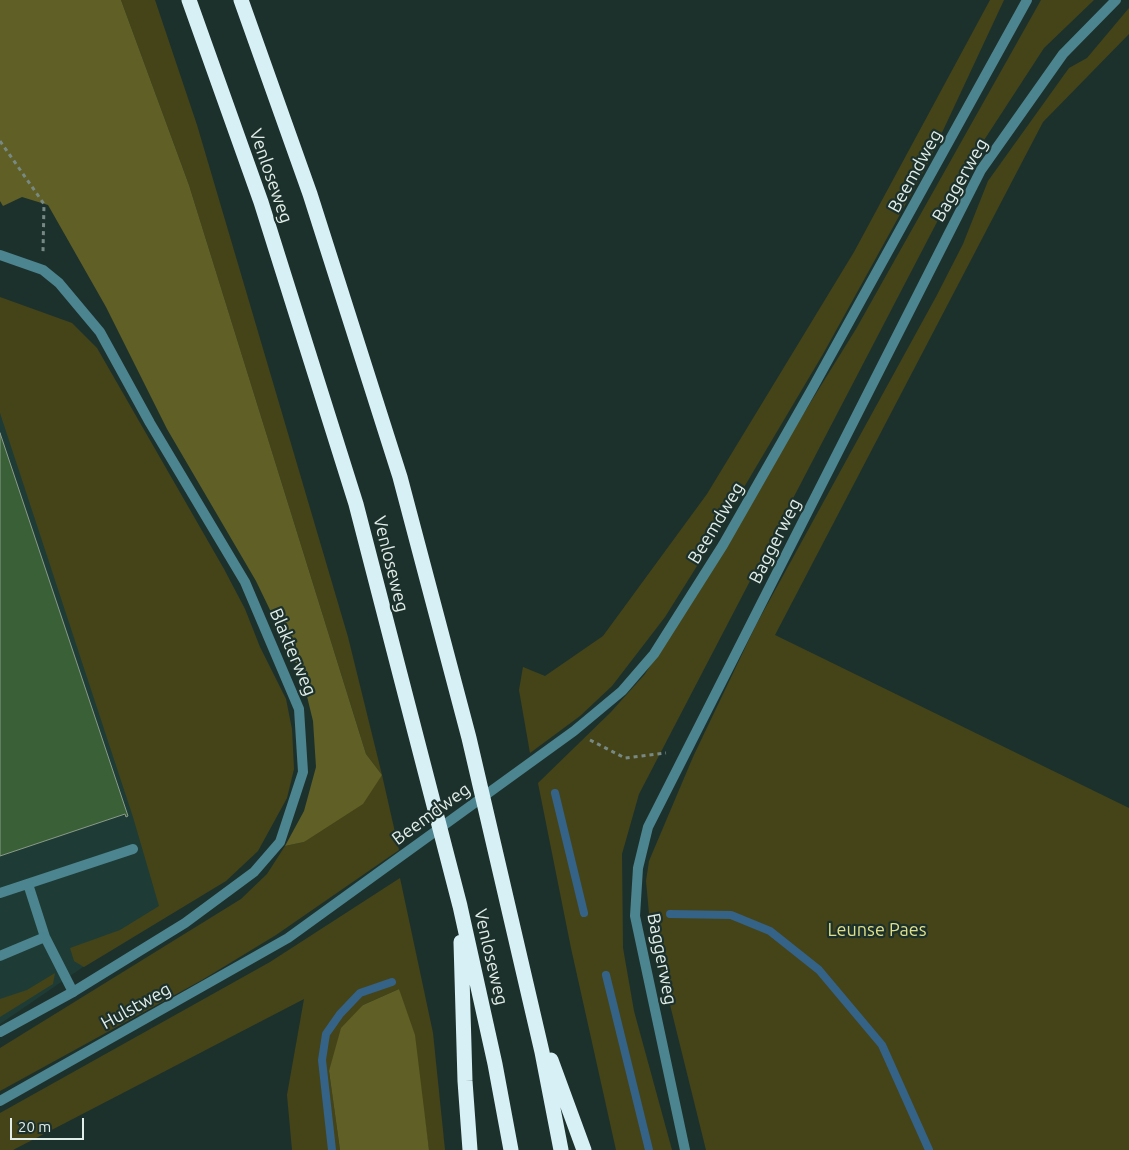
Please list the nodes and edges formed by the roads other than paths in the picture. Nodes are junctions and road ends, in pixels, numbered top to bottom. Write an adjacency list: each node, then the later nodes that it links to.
1 (189, 0): 9 (highway, Venloseweg)
2 (241, 0): 14 (highway, Venloseweg)
3 (1027, 0): 11 (street, Beemdweg)
4 (1116, 0): 21 (street, Baggerweg)
5 (0, 255): 13 (street, Blakterweg)
6 (133, 849): 7 (street)
7 (28, 884): 8 (street); 10 (street)
8 (0, 893)
9 (460, 906): 17 (highway); 18 (highway, Venloseweg)
10 (45, 938): 12 (street); 13 (street)
11 (288, 938): 16 (street, Hulstweg)
12 (0, 956)
13 (73, 992): 15 (street, Blakterweg)
14 (531, 1005): 19 (highway, Venloseweg); 20 (highway)
15 (0, 1032)
16 (0, 1101)
17 (470, 1150)
18 (512, 1150)
19 (561, 1150)
20 (584, 1150)
21 (685, 1150)

